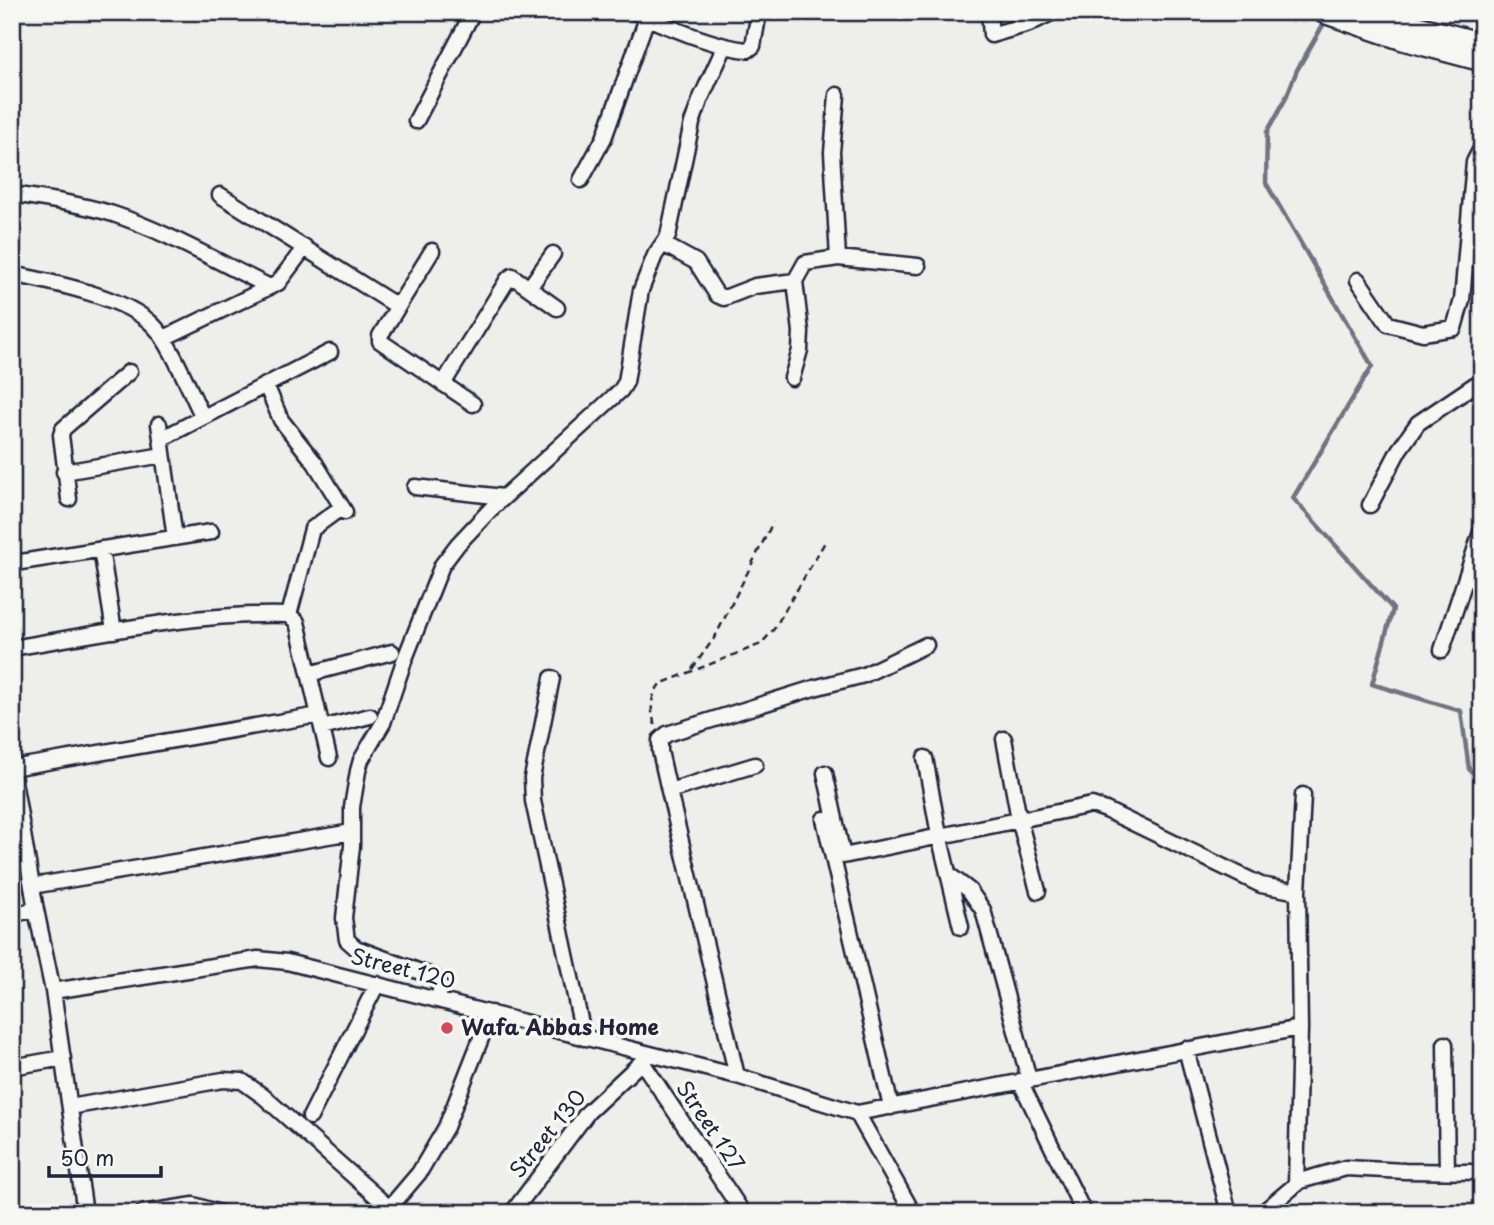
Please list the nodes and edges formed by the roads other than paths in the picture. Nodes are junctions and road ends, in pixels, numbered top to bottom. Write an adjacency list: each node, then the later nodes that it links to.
1 (473, 12): 12 (street)
2 (759, 12): 9 (street)
3 (989, 12): 4 (street)
4 (1053, 12)
5 (1324, 12): 10 (main road)
6 (1373, 12): 8 (main road)
7 (640, 15): 9 (street); 14 (street)
8 (1482, 44)
9 (725, 46): 17 (street)
10 (1482, 60)
11 (837, 95): 21 (street)
12 (416, 121)
13 (1482, 147): 24 (street)
14 (581, 180)
15 (12, 194): 26 (street)
16 (220, 195): 18 (street)
17 (663, 244): 25 (street); 42 (street)
18 (305, 247): 26 (street); 28 (street)
19 (432, 251): 28 (street)
20 (553, 254): 27 (street)
21 (838, 258): 22 (street); 25 (street)
22 (918, 266)
23 (12, 274): 30 (street)
24 (1358, 280)
25 (795, 281): 33 (street)
26 (270, 287): 30 (street)
27 (529, 288): 29 (street); 35 (street)
28 (397, 306): 35 (street)
29 (557, 308)
30 (164, 338): 38 (street)
31 (330, 352): 36 (street)
32 (130, 372): 40 (street)
33 (792, 378)
34 (1482, 380): 44 (street)
35 (443, 384): 37 (street)
36 (266, 385): 38 (street); 50 (street)
37 (473, 404)
38 (203, 417): 39 (street)
39 (163, 455): 40 (street); 47 (street)
40 (64, 472): 43 (street)
41 (415, 487): 42 (street)
42 (503, 497): 71 (street)
43 (69, 499)
44 (1370, 505)
45 (1482, 529): 54 (street)
46 (211, 532): 47 (street)
47 (175, 538): 48 (street)
48 (101, 550): 49 (street); 51 (street)
49 (21, 562)
50 (289, 615): 51 (street); 56 (street)
51 (114, 631): 53 (street)
52 (926, 645): 67 (street)
53 (12, 648)
54 (1442, 650)
55 (392, 652): 56 (street)
56 (309, 674): 59 (street)
57 (552, 678): 87 (street)
58 (370, 716): 59 (street)
59 (320, 721): 61 (street); 64 (street)
60 (1004, 739): 69 (street)
61 (329, 758)
62 (925, 758): 72 (street)
63 (755, 765): 67 (street)
64 (12, 769): 66 (street)
65 (825, 773): 73 (street)
66 (14, 789): 76 (street)
67 (669, 791): 93 (street)
68 (1303, 795): 78 (street)
69 (1019, 818): 72 (street); 77 (street); 78 (street)
70 (824, 819): 75 (street)
71 (352, 832): 76 (street); 84 (street)
72 (939, 835): 73 (street); 74 (street)
73 (843, 856): 75 (street)
74 (948, 874): 81 (street); 94 (street)
75 (836, 876): 96 (street)
76 (32, 886): 79 (street)
77 (1038, 891)
78 (1298, 892): 86 (street)
79 (36, 910): 80 (street); 83 (street)
80 (12, 914)
81 (961, 927)
82 (377, 984): 83 (street, Street 120); 84 (street, Street 120); 98 (street)
83 (53, 991): 90 (street)
84 (438, 999): 85 (street, Street 120)
85 (491, 1013): 87 (street, Street 120); 102 (street)
86 (1300, 1028): 89 (street); 101 (street)
87 (584, 1038): 91 (street, Street 120)
88 (1445, 1044): 99 (street)
89 (1185, 1049): 94 (street); 110 (street)
90 (62, 1058): 92 (street); 95 (street)
91 (645, 1059): 93 (street, Street 120); 106 (street, Street 130); 107 (street, Street 127)
92 (12, 1067)
93 (737, 1076): 97 (street, Street 120)
94 (1024, 1080): 96 (street); 109 (street)
95 (70, 1107): 102 (street); 103 (street)
96 (891, 1107): 97 (street)
97 (857, 1113): 108 (street)
98 (310, 1117)
99 (1447, 1172): 100 (street); 101 (street)
100 (1482, 1172)
101 (1296, 1184): 111 (street)
102 (389, 1211)
103 (85, 1213)
104 (142, 1213): 105 (street)
105 (220, 1213)
106 (512, 1213)
107 (743, 1213)
108 (913, 1213)
109 (1084, 1213)
110 (1229, 1213)
111 (1262, 1213)

